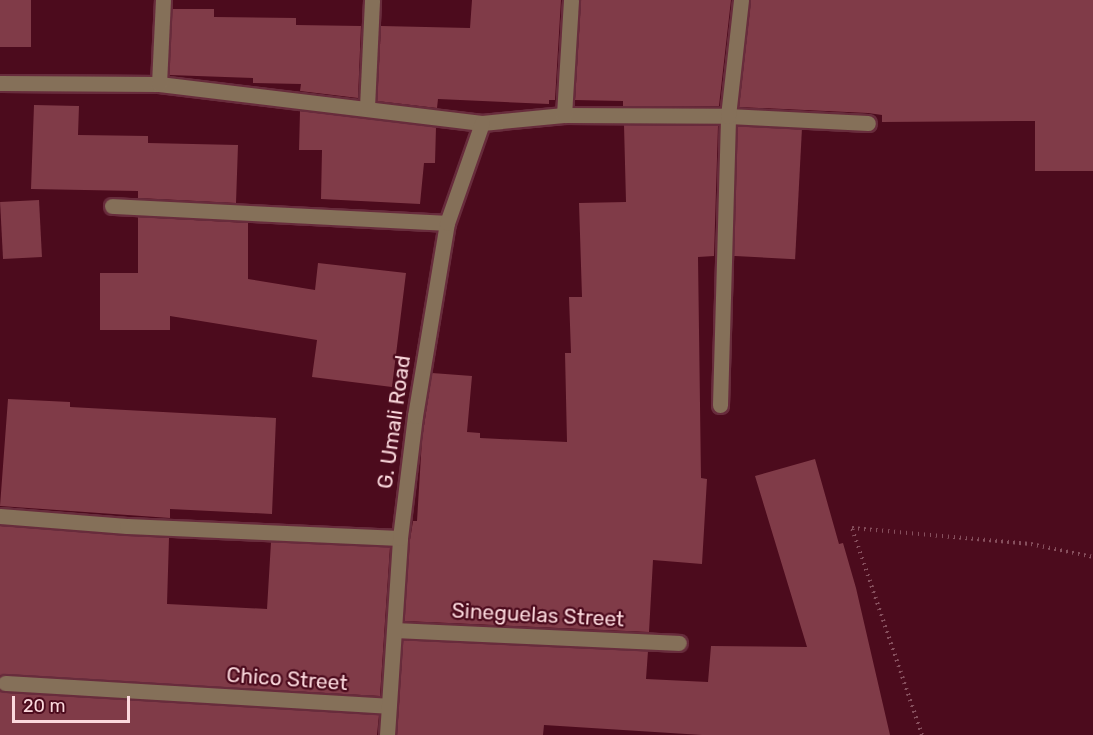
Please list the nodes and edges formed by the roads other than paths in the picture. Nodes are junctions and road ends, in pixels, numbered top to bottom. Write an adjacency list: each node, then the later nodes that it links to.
1 (163, 0): 6 (street)
2 (372, 0): 7 (street)
3 (571, 0): 8 (street)
4 (741, 0): 9 (street)
5 (0, 82): 6 (street)
6 (159, 84): 7 (street)
7 (367, 106): 10 (street)
8 (564, 115): 9 (street); 10 (street)
9 (728, 116): 11 (street); 14 (street)
10 (482, 123): 13 (street, G. Umali Road)
11 (868, 123)
12 (112, 206): 13 (street)
13 (447, 223): 16 (street, G. Umali Road)
14 (720, 405)
15 (0, 516): 16 (street)
16 (400, 538): 17 (street, G. Umali Road)
17 (396, 630): 18 (street, Sineguelas Street); 20 (street, G. Umali Road)
18 (679, 643)
19 (5, 683): 20 (street, Chico Street)
20 (388, 706): 21 (street, G. Umali Road)
21 (387, 735)

